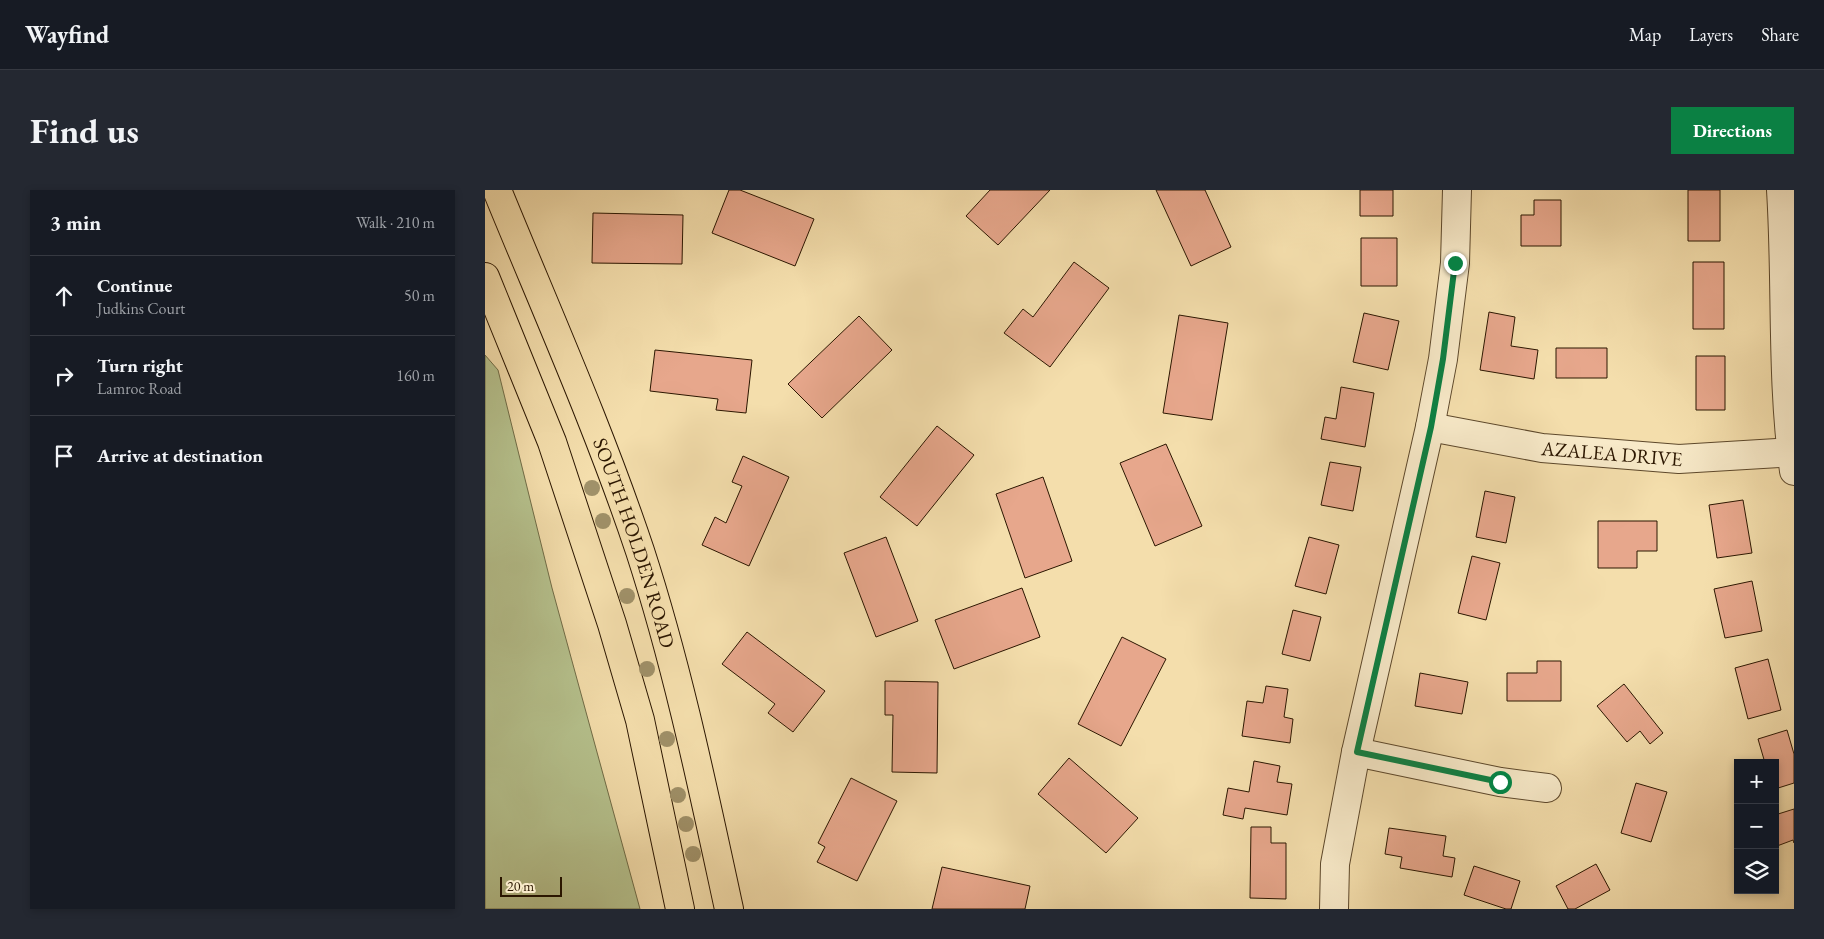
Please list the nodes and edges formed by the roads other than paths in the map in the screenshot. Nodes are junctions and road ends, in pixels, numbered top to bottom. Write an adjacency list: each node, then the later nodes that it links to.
1 (490, 190): 5 (street)
2 (497, 190): 12 (main road, SOUTH HOLDEN ROAD)
3 (1457, 190): 7 (street)
4 (1781, 190): 8 (street)
5 (485, 192)
6 (485, 277): 11 (main road)
7 (1431, 427): 8 (street, AZALEA DRIVE); 9 (street)
8 (1793, 458)
9 (1357, 752): 10 (street); 13 (street)
10 (1547, 788)
11 (680, 909)
12 (729, 909)
13 (1334, 909)

